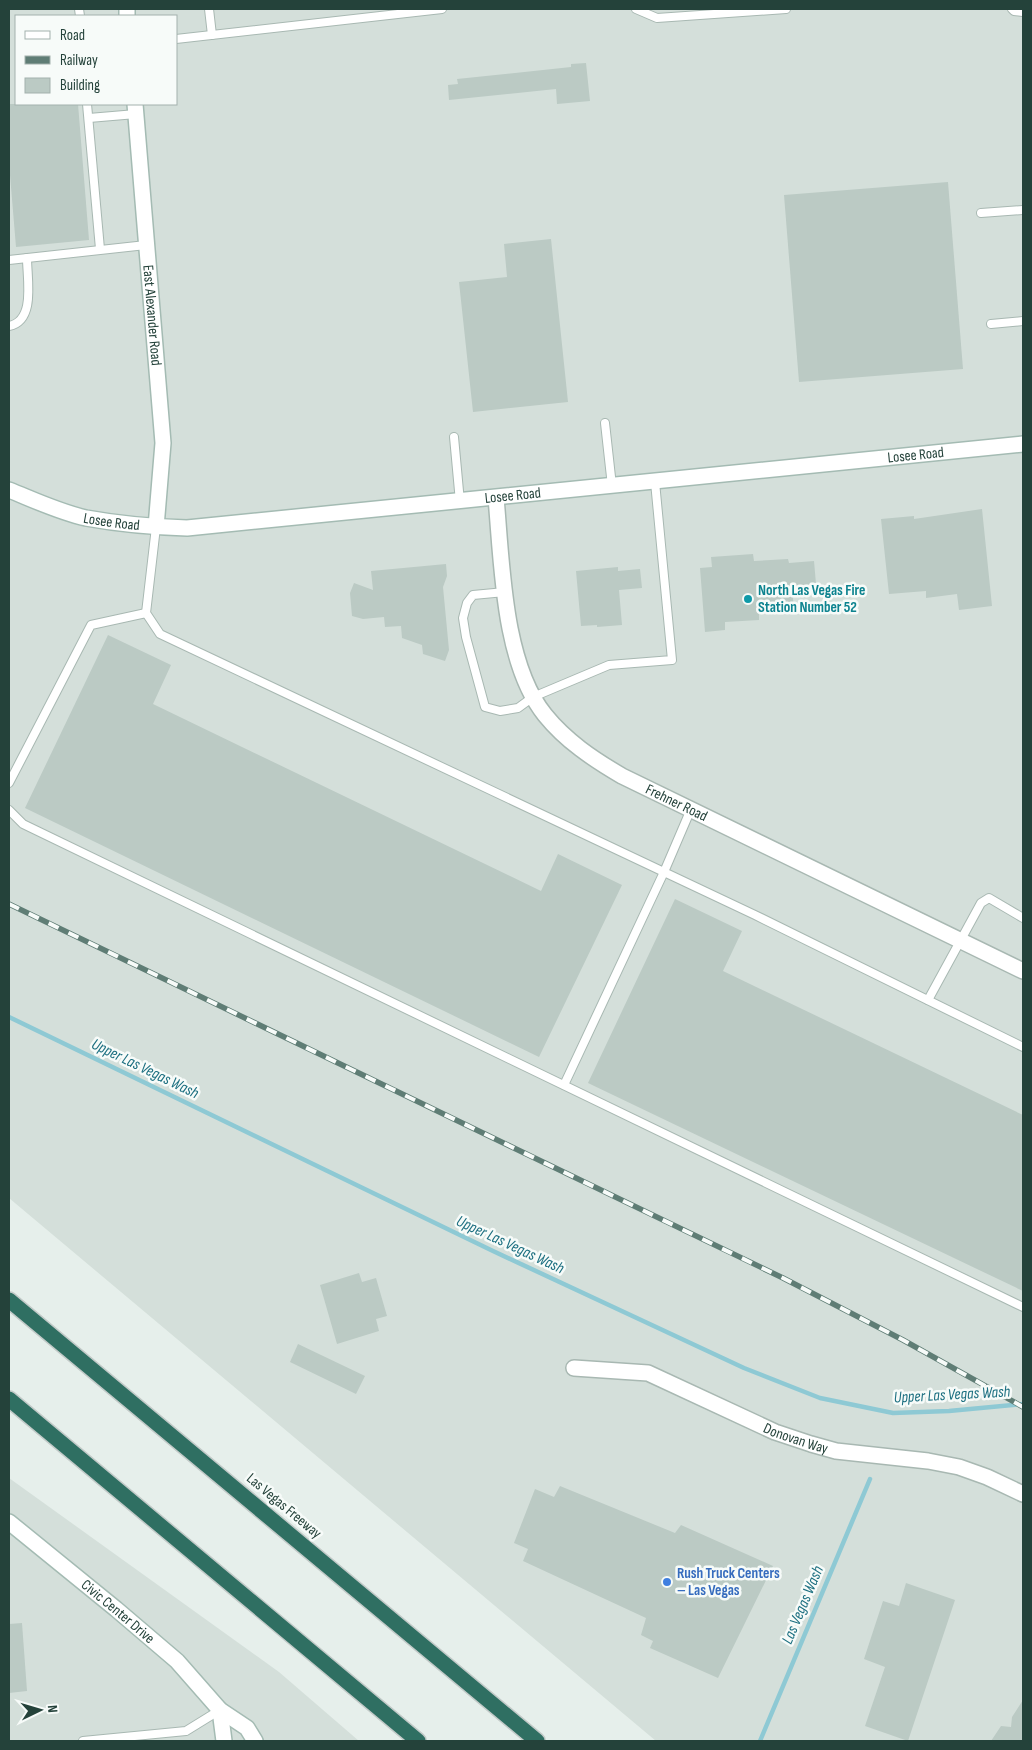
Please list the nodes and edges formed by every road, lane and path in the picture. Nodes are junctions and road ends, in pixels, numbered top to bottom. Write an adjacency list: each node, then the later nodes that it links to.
1 (209, 9): 8 (lane)
2 (442, 9): 6 (lane)
3 (636, 9): 4 (lane)
4 (786, 9)
5 (1012, 9): 7 (lane)
6 (389, 12): 8 (lane)
7 (1023, 12)
8 (212, 35): 9 (lane)
9 (178, 39)
10 (87, 105): 12 (lane)
11 (135, 109): 12 (lane); 15 (street, East Alexander Road)
12 (89, 118): 16 (lane)
13 (1023, 210): 14 (lane)
14 (981, 213)
15 (146, 245): 16 (lane); 30 (street, East Alexander Road)
16 (100, 249): 17 (lane)
17 (27, 258): 18 (lane); 21 (lane)
18 (9, 260)
19 (1023, 321): 20 (lane)
20 (991, 324)
21 (9, 326)
22 (605, 423): 26 (lane)
23 (454, 437): 29 (lane)
24 (1023, 444): 25 (street, Losee Road)
25 (655, 482): 26 (street, Losee Road); 33 (lane)
26 (612, 486): 28 (street, Losee Road)
27 (9, 490): 30 (street, Losee Road)
28 (496, 498): 29 (street, Losee Road); 31 (street, Frehner Road)
29 (460, 502): 30 (street, Losee Road)
30 (156, 527): 32 (lane)
31 (505, 592): 33 (street, Frehner Road); 33 (lane)
32 (146, 613): 34 (lane); 37 (lane)
33 (533, 697): 35 (street, Frehner Road)
34 (9, 783)
35 (691, 809): 37 (lane); 39 (street, Frehner Road)
36 (9, 810): 43 (lane)
37 (664, 872): 41 (lane); 43 (lane)
38 (1023, 918): 39 (lane)
39 (961, 941): 40 (street, Frehner Road); 41 (lane)
40 (1023, 971)
41 (928, 1000): 42 (lane)
42 (1023, 1047)
43 (564, 1085): 45 (lane)
44 (9, 1300): 56 (highway, Las Vegas Freeway)
45 (1023, 1307)
46 (574, 1368): 48 (street, Donovan Way)
47 (9, 1399): 55 (highway)
48 (1023, 1494)
49 (9, 1522): 50 (street, Civic Center Drive)
50 (220, 1710): 52 (lane); 53 (street); 54 (street)
51 (83, 1741): 52 (lane)
52 (98, 1741)
53 (224, 1741)
54 (255, 1741)
55 (418, 1741)
56 (536, 1741)

